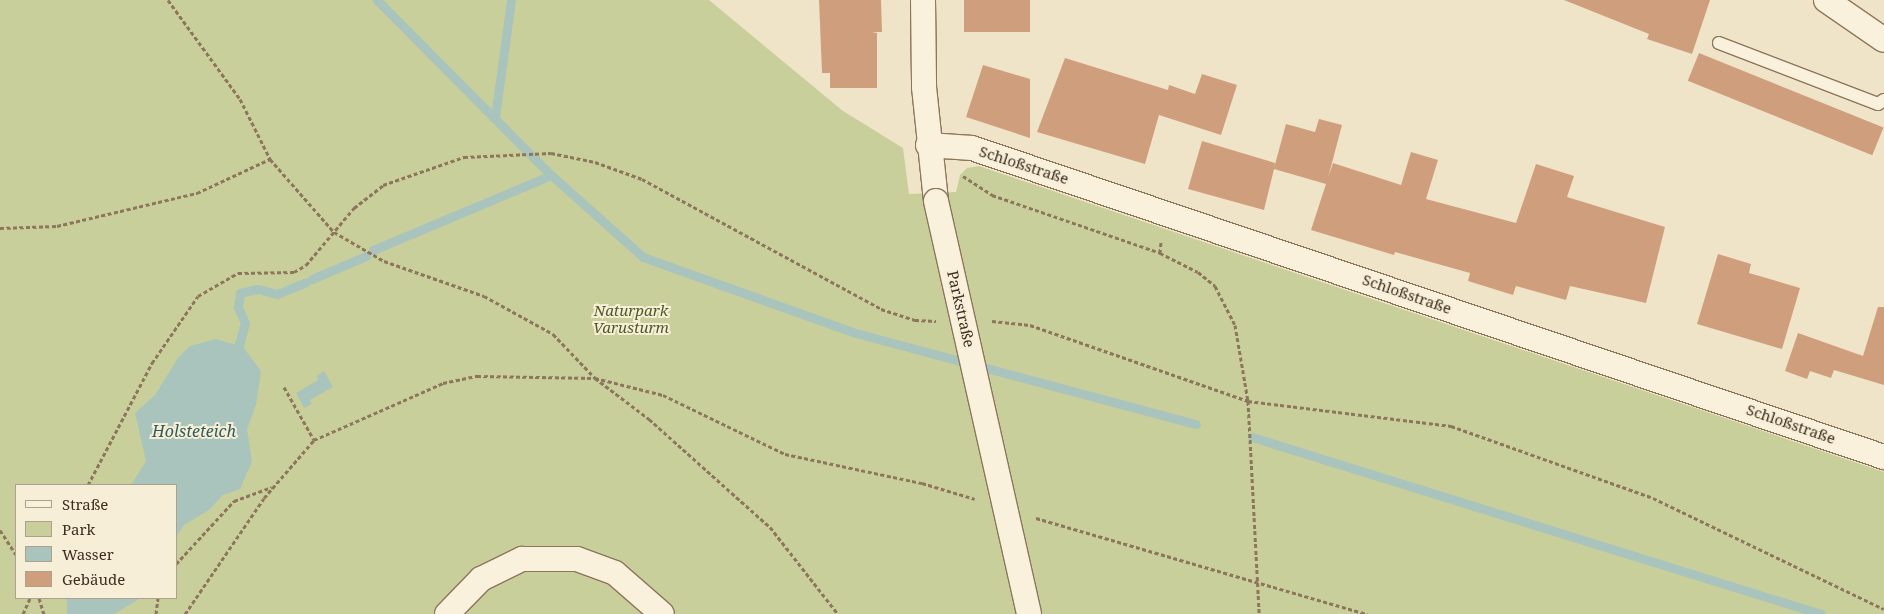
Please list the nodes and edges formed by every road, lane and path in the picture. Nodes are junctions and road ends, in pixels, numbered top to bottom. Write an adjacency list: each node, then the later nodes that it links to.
1 (168, 0): 8 (path)
2 (923, 0): 7 (street, Parkstraße)
3 (1826, 0): 4 (street)
4 (1884, 40)
5 (1719, 43): 6 (lane)
6 (1884, 100)
7 (928, 145): 18 (street, Schloßstraße); 35 (street, Parkstraße, bridge)
8 (270, 159): 10 (path); 11 (path)
9 (960, 173): 16 (path)
10 (0, 228)
11 (334, 232): 12 (path); 14 (path); 19 (path)
12 (944, 321)
13 (981, 321): 16 (path)
14 (594, 378): 17 (path); 34 (path)
15 (284, 387): 17 (path)
16 (1248, 401): 27 (path); 36 (path)
17 (314, 440): 20 (path)
18 (1884, 456)
19 (89, 484)
20 (272, 487): 23 (path); 31 (path)
21 (0, 530): 22 (path)
22 (15, 553)
23 (178, 562)
24 (30, 599): 28 (path)
25 (39, 599): 29 (path)
26 (158, 599): 30 (path)
27 (1884, 609)
28 (23, 614)
29 (44, 614)
30 (156, 614)
31 (186, 614)
32 (447, 614): 33 (street)
33 (662, 614)
34 (838, 614)
35 (1029, 614)
36 (1260, 614)

